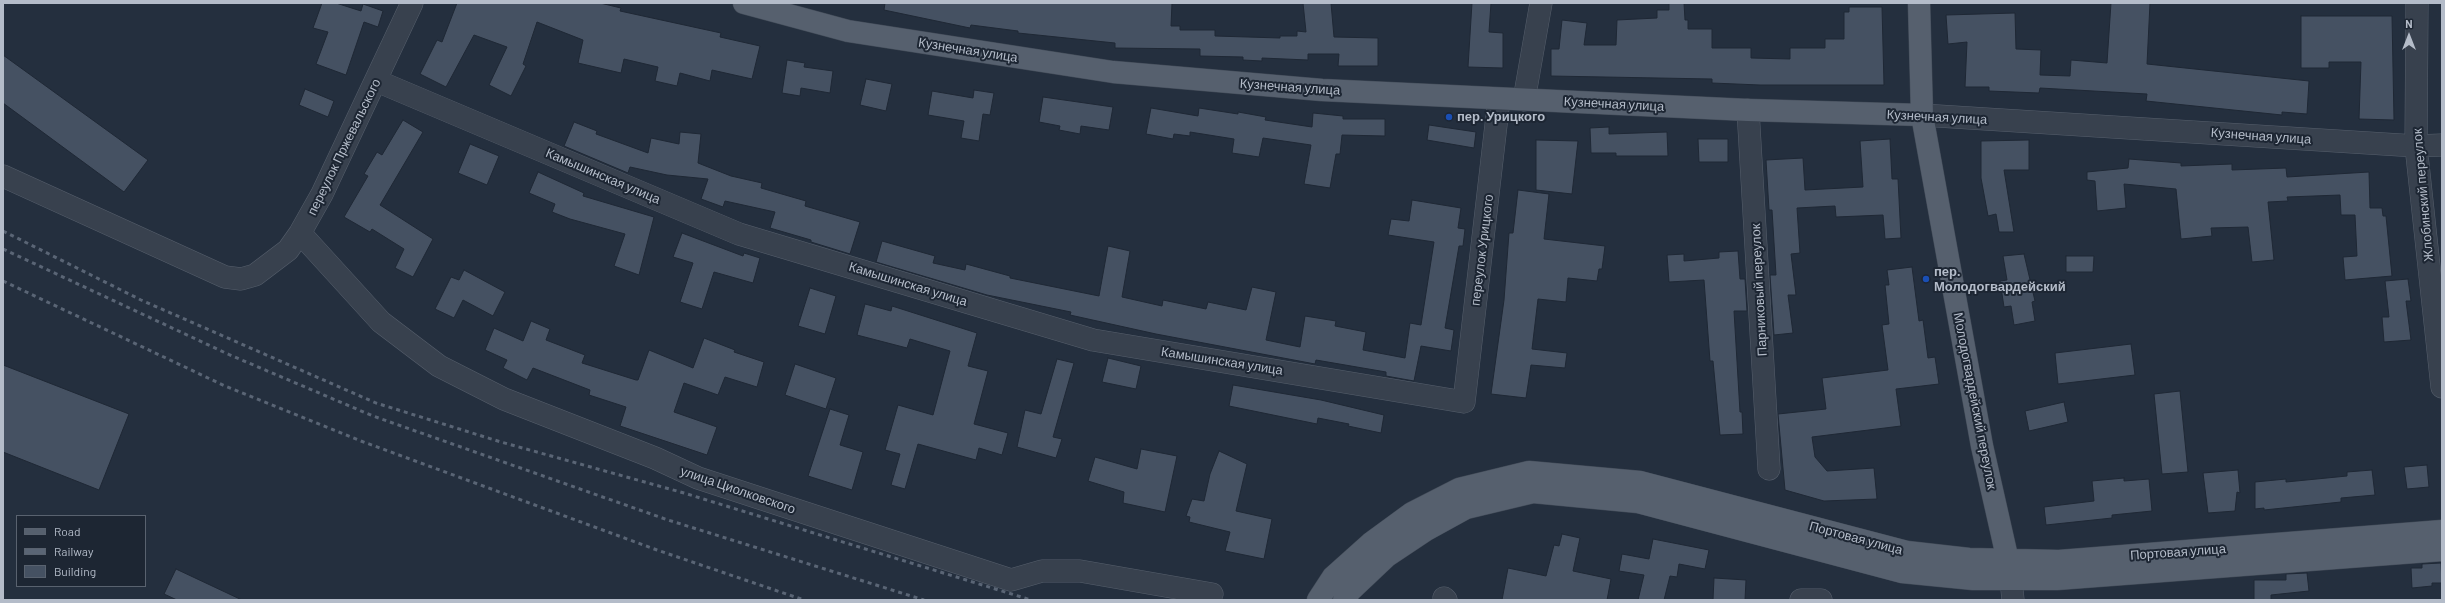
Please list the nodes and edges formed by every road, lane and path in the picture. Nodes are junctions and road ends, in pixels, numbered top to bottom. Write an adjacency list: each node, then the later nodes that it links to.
1 (412, 3): 6 (street, переулок Пржевальского)
2 (744, 3): 7 (main road, Кузнечная улица)
3 (1541, 3): 8 (street)
4 (1919, 3): 10 (main road, Молодогвардейский переулок)
5 (2417, 3): 12 (street, Жлобинский переулок)
6 (377, 81): 14 (street, переулок Пржевальского); 16 (street, Камышинская улица)
7 (1499, 99): 8 (main road, Кузнечная улица); 16 (street, переулок Урицкого)
8 (1524, 100): 9 (main road, Кузнечная улица)
9 (1748, 110): 10 (main road, Кузнечная улица); 17 (street, Парниковый переулок)
10 (1922, 115): 12 (street, Кузнечная улица); 20 (main road, Молодогвардейский переулок)
11 (2442, 145): 12 (street, Кузнечная улица)
12 (2416, 146): 15 (street, Жлобинский переулок)
13 (3, 176): 14 (street, переулок Пржевальского)
14 (300, 233): 21 (street, улица Циолковского)
15 (2442, 387)
16 (1464, 402)
17 (1769, 469)
18 (2442, 531): 20 (main road, Портовая улица)
19 (2442, 550): 20 (main road, Портовая улица)
20 (2011, 580): 22 (main road, Портовая улица); 23 (main road, Портовая улица)
21 (1212, 594)
22 (1318, 600)
23 (1344, 600)
24 (1801, 600): 25 (street)
25 (1821, 600)

